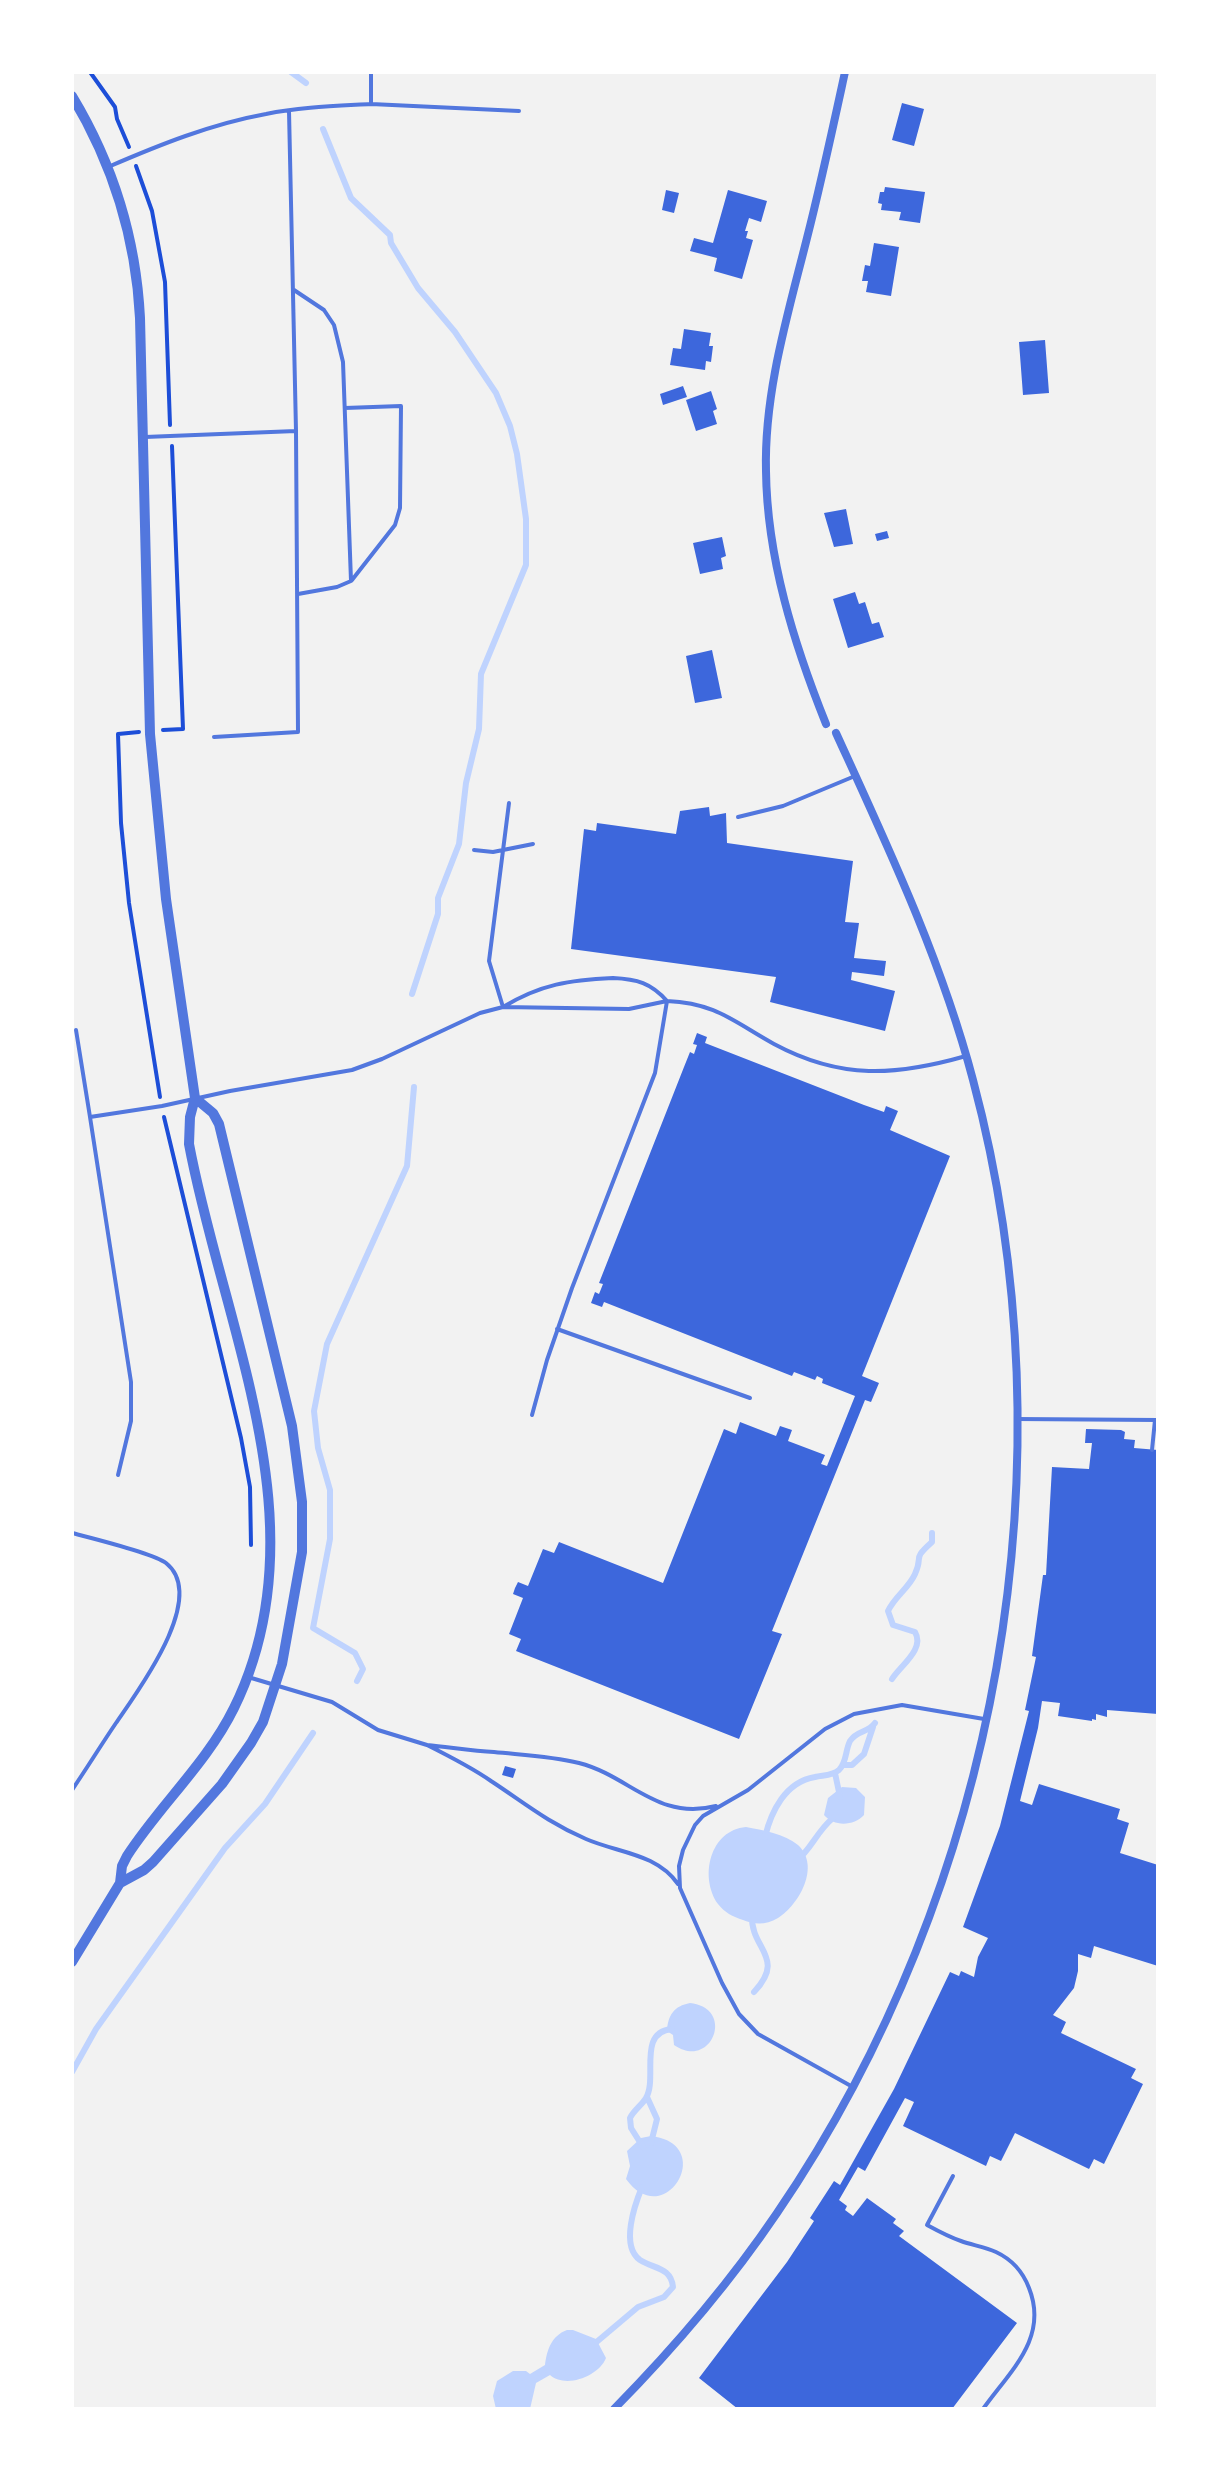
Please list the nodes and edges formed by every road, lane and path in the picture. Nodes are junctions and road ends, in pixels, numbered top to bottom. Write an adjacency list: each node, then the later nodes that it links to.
1 (90, 72): 8 (path)
2 (371, 72): 5 (lane)
3 (845, 72): 19 (street)
4 (72, 96): 9 (street)
5 (371, 104): 6 (lane); 7 (lane)
6 (289, 111): 9 (lane); 11 (lane)
7 (519, 111)
8 (127, 142)
9 (108, 167): 15 (street)
10 (138, 171): 13 (path)
11 (294, 290): 12 (lane); 14 (lane)
12 (345, 408): 17 (lane); 17 (lane)
13 (170, 422)
14 (296, 431): 15 (lane); 18 (lane)
15 (143, 437): 35 (street)
16 (172, 448): 20 (path)
17 (351, 581): 18 (lane)
18 (298, 594): 23 (lane)
19 (826, 724)
20 (183, 729)
21 (836, 733): 24 (street)
22 (118, 734): 34 (path)
23 (214, 737)
24 (855, 776): 26 (lane); 33 (street)
25 (509, 803): 29 (lane)
26 (738, 817)
27 (533, 844): 29 (lane)
28 (474, 850): 29 (lane)
29 (503, 850): 31 (lane)
30 (667, 1001): 31 (lane); 31 (lane); 33 (lane); 38 (lane)
31 (503, 1007): 35 (lane)
32 (76, 1030): 36 (lane)
33 (966, 1056): 41 (street)
34 (159, 1088)
35 (195, 1098): 36 (lane); 47 (street); 48 (street)
36 (90, 1117): 44 (lane)
37 (164, 1118): 46 (path)
38 (557, 1329): 39 (lane); 40 (lane)
39 (750, 1398)
40 (532, 1415)
41 (1016, 1419): 42 (lane); 49 (street)
42 (1156, 1420): 43 (lane)
43 (1152, 1450)
44 (118, 1475)
45 (72, 1533): 51 (lane)
46 (251, 1545)
47 (248, 1677): 48 (lane); 53 (street)
48 (276, 1685): 50 (lane); 53 (street)
49 (986, 1719): 52 (lane); 56 (street)
50 (427, 1745): 52 (lane); 54 (lane)
51 (72, 1790)
52 (726, 1803): 54 (lane)
53 (120, 1883): 55 (street)
54 (680, 1888): 56 (lane)
55 (72, 1962)
56 (853, 2087): 58 (street)
57 (953, 2176): 59 (lane)
58 (617, 2408)
59 (983, 2409)

